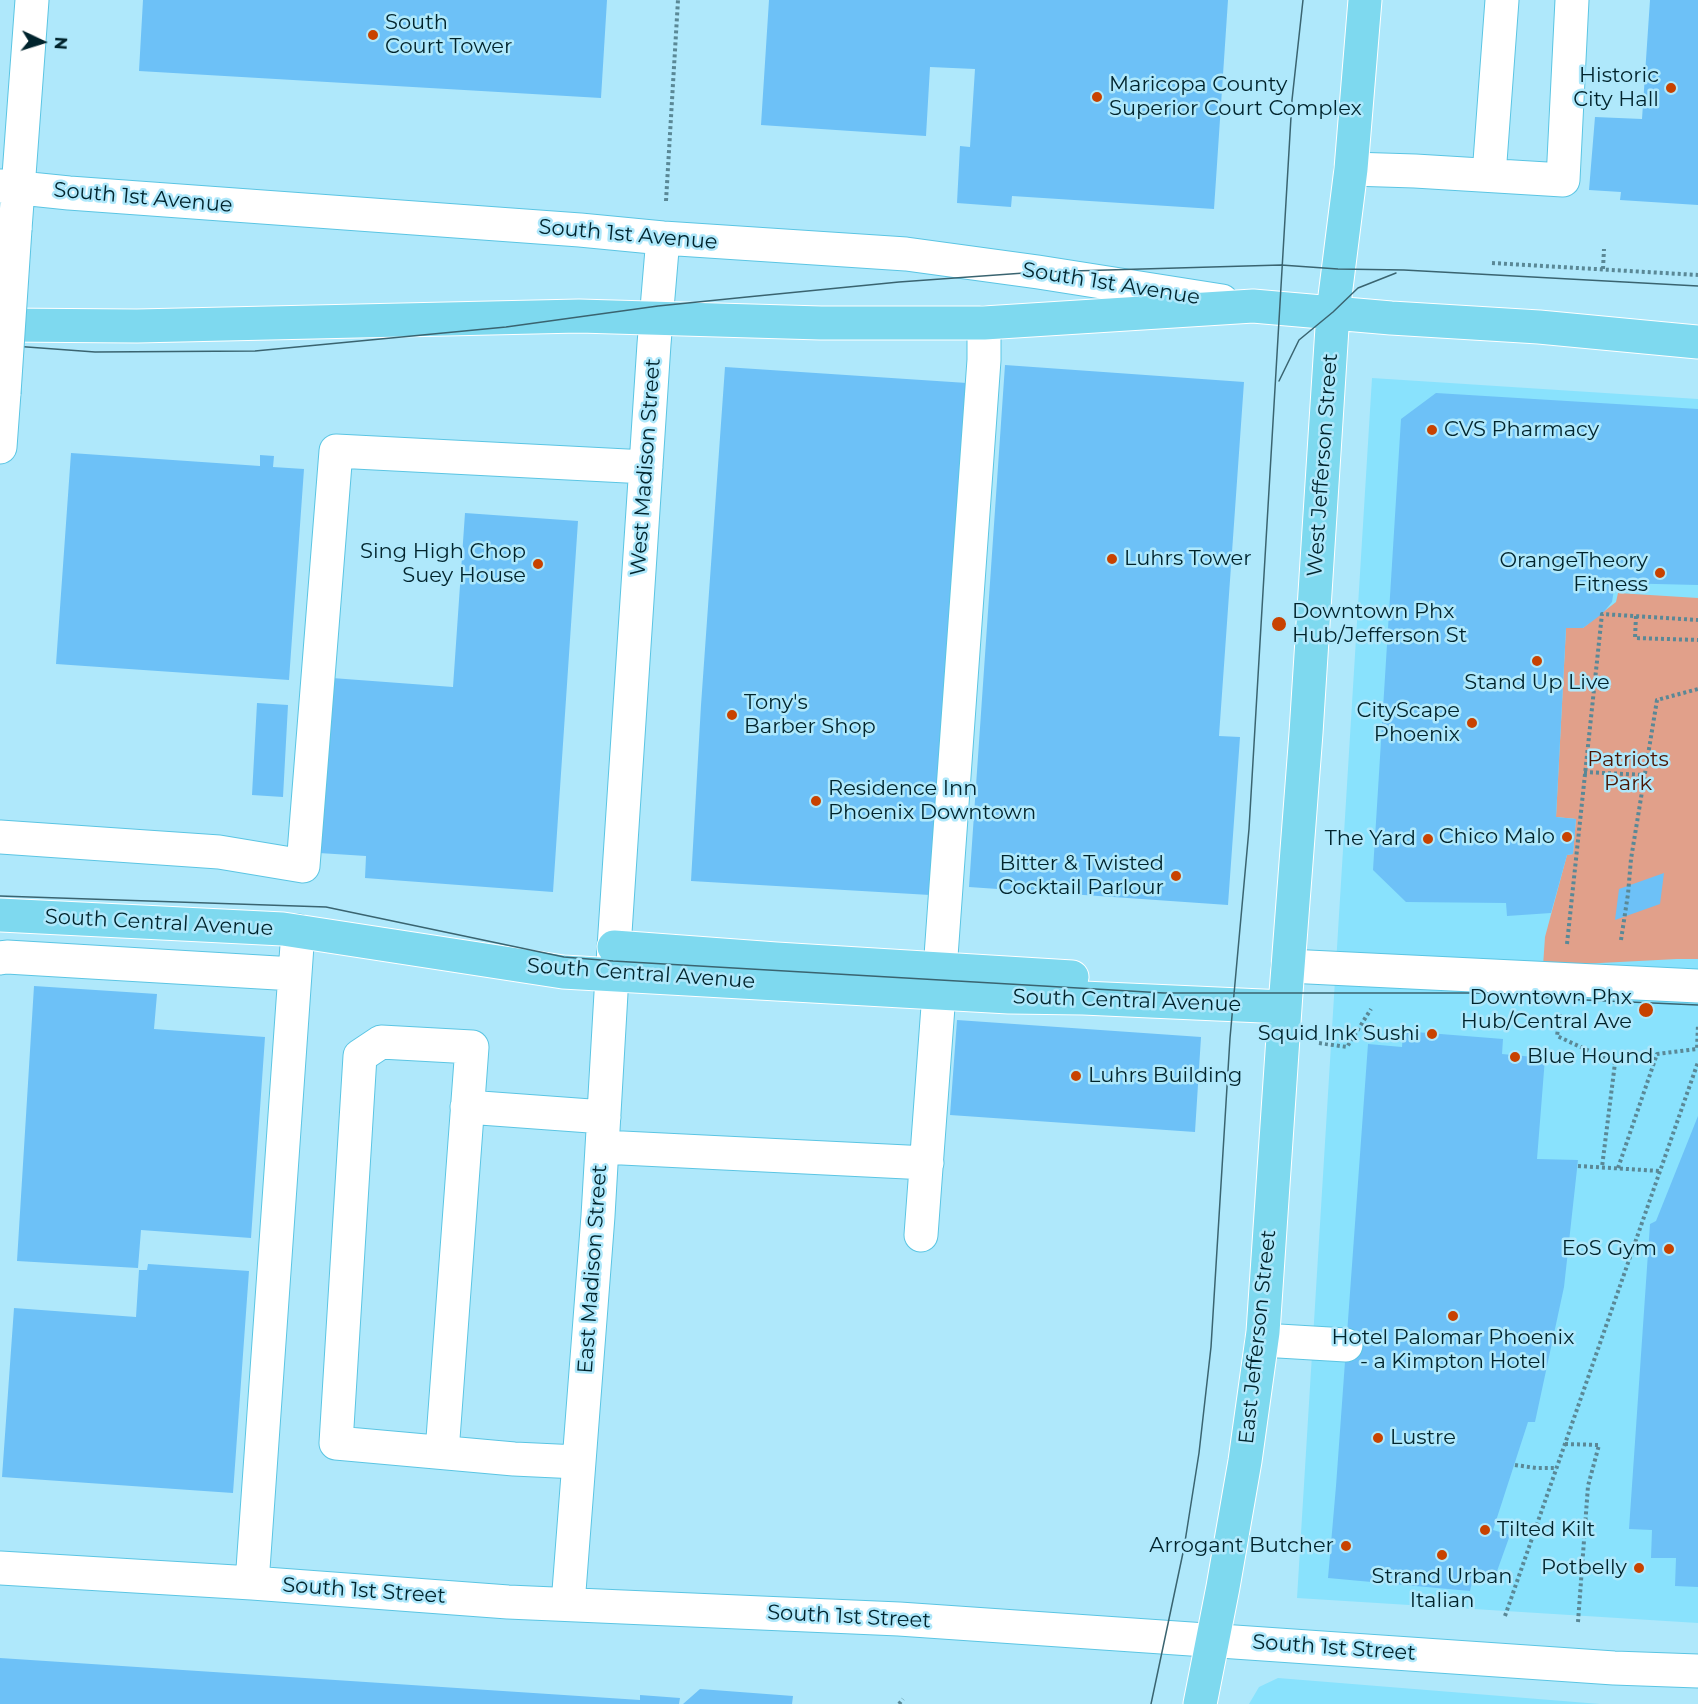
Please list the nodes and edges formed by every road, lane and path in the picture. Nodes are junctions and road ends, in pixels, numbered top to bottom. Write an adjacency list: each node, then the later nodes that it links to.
1 (32, 0): 8 (street)
2 (678, 0): 9 (path)
3 (1365, 0): 6 (main road, West Jefferson Street)
4 (1502, 0): 7 (street)
5 (1572, 0): 7 (street)
6 (1351, 169): 7 (street); 15 (main road, West Jefferson Street)
7 (1489, 175)
8 (9, 186): 9 (street, South 1st Avenue); 20 (street, bridge)
9 (663, 238): 14 (street, South 1st Avenue); 16 (street, West Madison Street)
10 (1604, 249): 12 (path)
11 (1492, 263): 12 (path)
12 (1603, 269): 13 (path)
13 (1698, 275)
14 (1253, 306): 15 (main road, South 1st Avenue); 17 (main road, South 1st Avenue)
15 (1333, 312): 19 (main road, South 1st Avenue); 37 (main road, West Jefferson Street)
16 (657, 317): 17 (main road, South 1st Avenue); 18 (main road, South 1st Avenue); 21 (street, West Madison Street)
17 (984, 323): 36 (street)
18 (0, 325)
19 (1698, 342)
20 (0, 447)
21 (646, 467): 28 (street); 33 (street, West Madison Street)
22 (1636, 616): 23 (path); 24 (path); 26 (path)
23 (1698, 620)
24 (1698, 640)
25 (1698, 689): 27 (path)
26 (1584, 772): 27 (path); 31 (path)
27 (1645, 775): 32 (path)
28 (0, 837)
29 (0, 915): 30 (main road, South Central Avenue)
30 (298, 931): 33 (main road, South Central Avenue); 35 (street)
31 (1567, 939)
32 (1621, 940)
33 (614, 952): 36 (main road, South Central Avenue); 45 (street, East Madison Street)
34 (0, 958): 35 (street)
35 (294, 974): 60 (street)
36 (940, 981): 37 (main road, South Central Avenue); 46 (street)
37 (1287, 986): 38 (street); 52 (main road, East Jefferson Street)
38 (1698, 986)
39 (1371, 1009): 41 (path)
40 (1698, 1024): 49 (path)
41 (1325, 1044)
42 (1615, 1063): 48 (path)
43 (1698, 1063): 50 (path)
44 (467, 1107): 45 (street); 55 (street); 55 (street)
45 (603, 1132): 46 (street); 56 (street, East Madison Street)
46 (927, 1163): 51 (street)
47 (1578, 1166): 48 (path)
48 (1602, 1167): 49 (path)
49 (1618, 1168): 50 (path)
50 (1660, 1171): 54 (path)
51 (921, 1235)
52 (1262, 1340): 53 (street); 64 (main road, East Jefferson Street)
53 (1346, 1345)
54 (1565, 1444): 58 (path); 63 (path)
55 (442, 1452): 56 (street)
56 (578, 1462): 61 (street, East Madison Street)
57 (1515, 1465): 58 (path)
58 (1557, 1468): 62 (path)
59 (0, 1568): 60 (street, South 1st Street)
60 (252, 1583): 61 (street, South 1st Street)
61 (568, 1604): 64 (street, South 1st Street)
62 (1505, 1616)
63 (1578, 1622)
64 (1212, 1640): 65 (street, South 1st Street); 68 (main road, East Jefferson Street)
65 (1698, 1671)
66 (903, 1699): 67 (path)
67 (899, 1704)
68 (1200, 1704)

